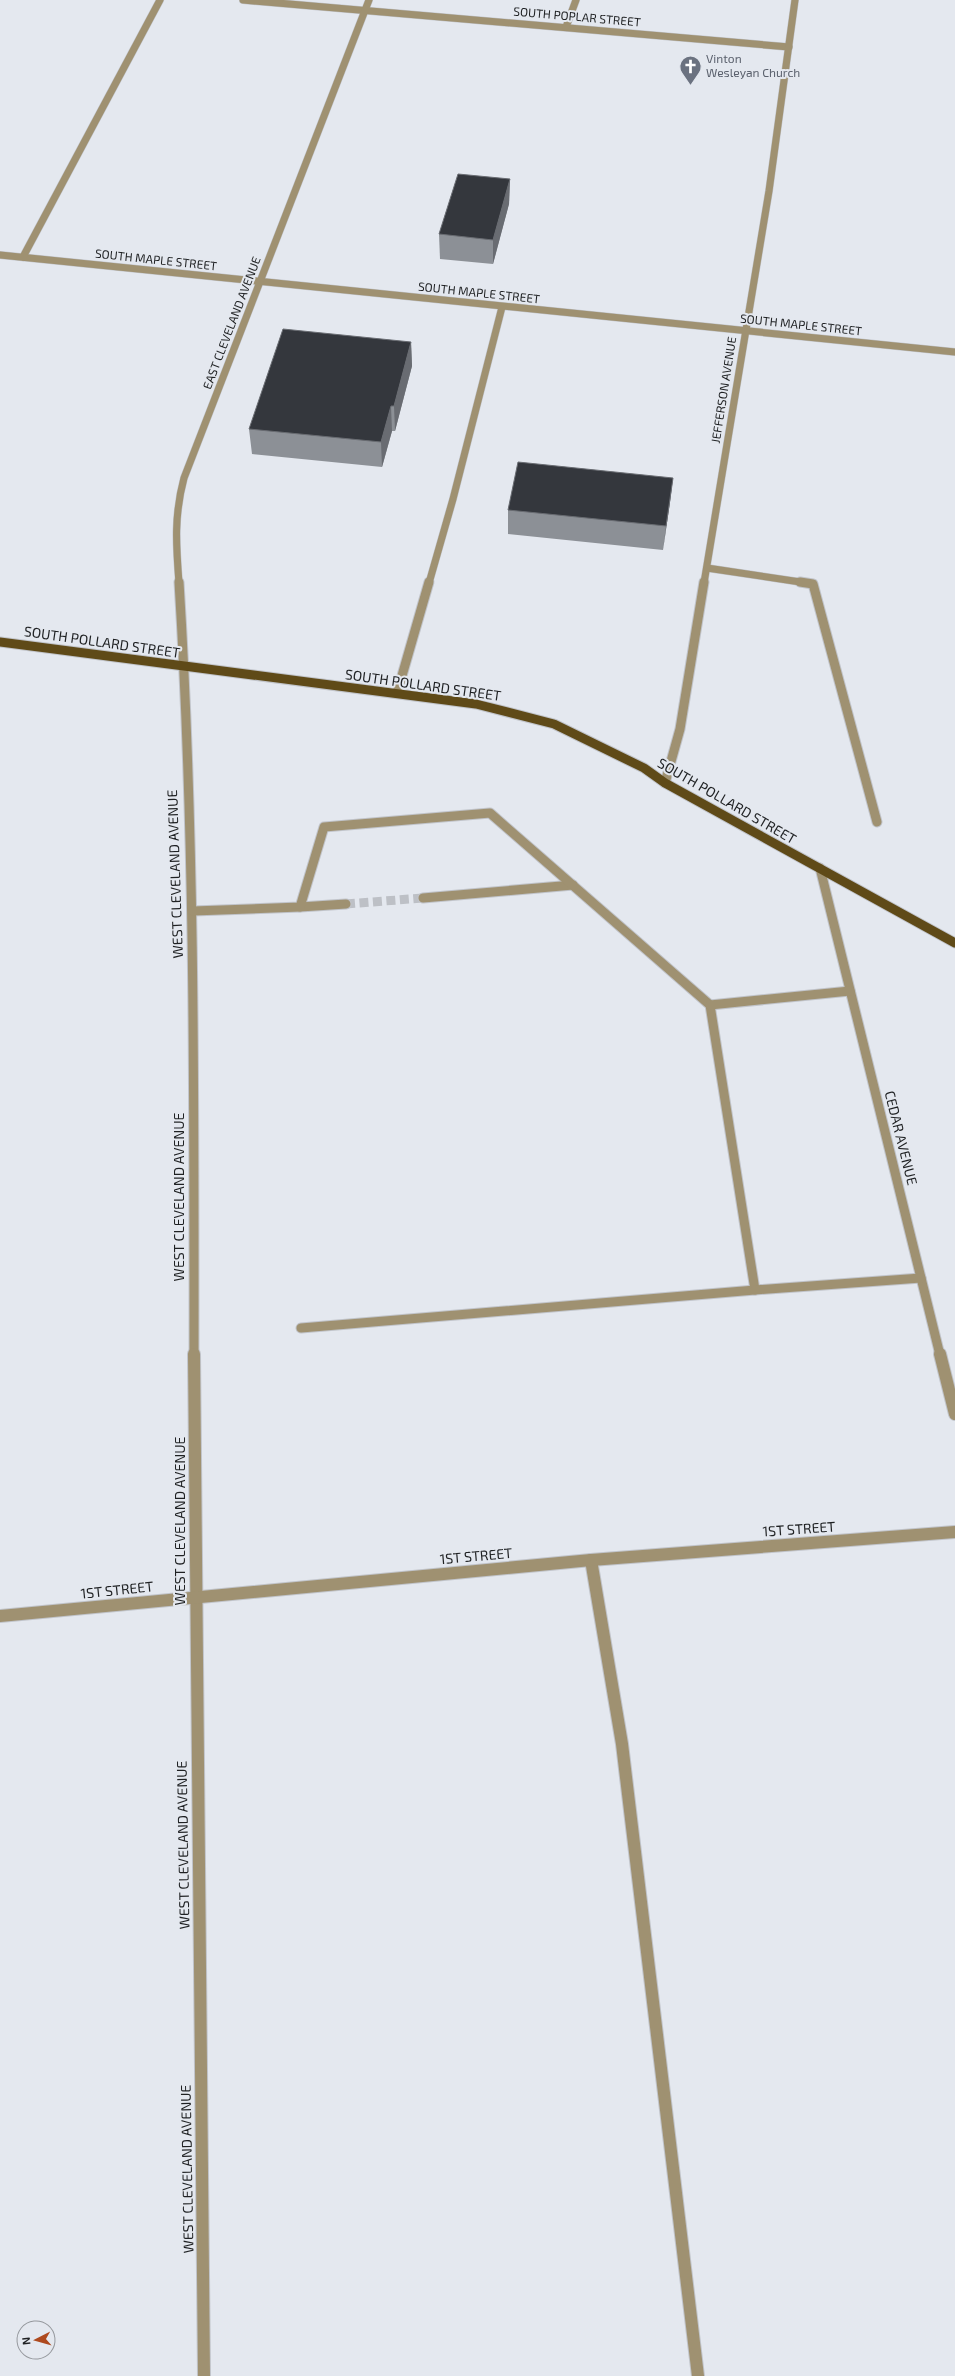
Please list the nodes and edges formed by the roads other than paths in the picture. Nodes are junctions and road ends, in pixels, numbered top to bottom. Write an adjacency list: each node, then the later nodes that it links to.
1 (160, 0): 10 (street)
2 (243, 0): 6 (street, SOUTH POPLAR STREET)
3 (369, 0): 6 (street, EAST CLEVELAND AVENUE)
4 (576, 0): 7 (street)
5 (795, 0): 8 (street, JEFFERSON AVENUE)
6 (366, 9): 7 (street, SOUTH POPLAR STREET); 11 (street, EAST CLEVELAND AVENUE)
7 (566, 27): 8 (street, SOUTH POPLAR STREET)
8 (789, 47): 13 (street, JEFFERSON AVENUE)
9 (0, 255): 10 (street, SOUTH MAPLE STREET)
10 (23, 257): 11 (street, SOUTH MAPLE STREET)
11 (260, 282): 12 (street, SOUTH MAPLE STREET); 17 (street, EAST CLEVELAND AVENUE)
12 (502, 307): 13 (street, SOUTH MAPLE STREET); 18 (street)
13 (746, 330): 14 (street, SOUTH MAPLE STREET); 15 (street, JEFFERSON AVENUE)
14 (955, 352)
15 (707, 568): 19 (street, JEFFERSON AVENUE); 20 (street)
16 (0, 642): 17 (main road, SOUTH POLLARD STREET)
17 (184, 666): 18 (main road, SOUTH POLLARD STREET); 26 (street, WEST CLEVELAND AVENUE)
18 (397, 693): 19 (main road, SOUTH POLLARD STREET)
19 (665, 783): 21 (main road, SOUTH POLLARD STREET)
20 (877, 822)
21 (820, 868): 27 (main road, SOUTH POLLARD STREET); 28 (street, CEDAR AVENUE)
22 (573, 885): 23 (street); 25 (street); 29 (street)
23 (423, 898)
24 (346, 904): 25 (street)
25 (300, 907): 26 (street)
26 (193, 911): 36 (street, WEST CLEVELAND AVENUE)
27 (955, 943)
28 (850, 991): 29 (street); 30 (street, CEDAR AVENUE)
29 (710, 1005): 31 (street)
30 (921, 1278): 31 (street); 33 (street, CEDAR AVENUE)
31 (755, 1290): 32 (street)
32 (301, 1328)
33 (955, 1414)
34 (955, 1532): 35 (street, 1ST STREET)
35 (591, 1560): 36 (street, 1ST STREET); 39 (street)
36 (196, 1597): 37 (street, 1ST STREET); 38 (street, WEST CLEVELAND AVENUE)
37 (0, 1616)
38 (204, 2376)
39 (698, 2376)

